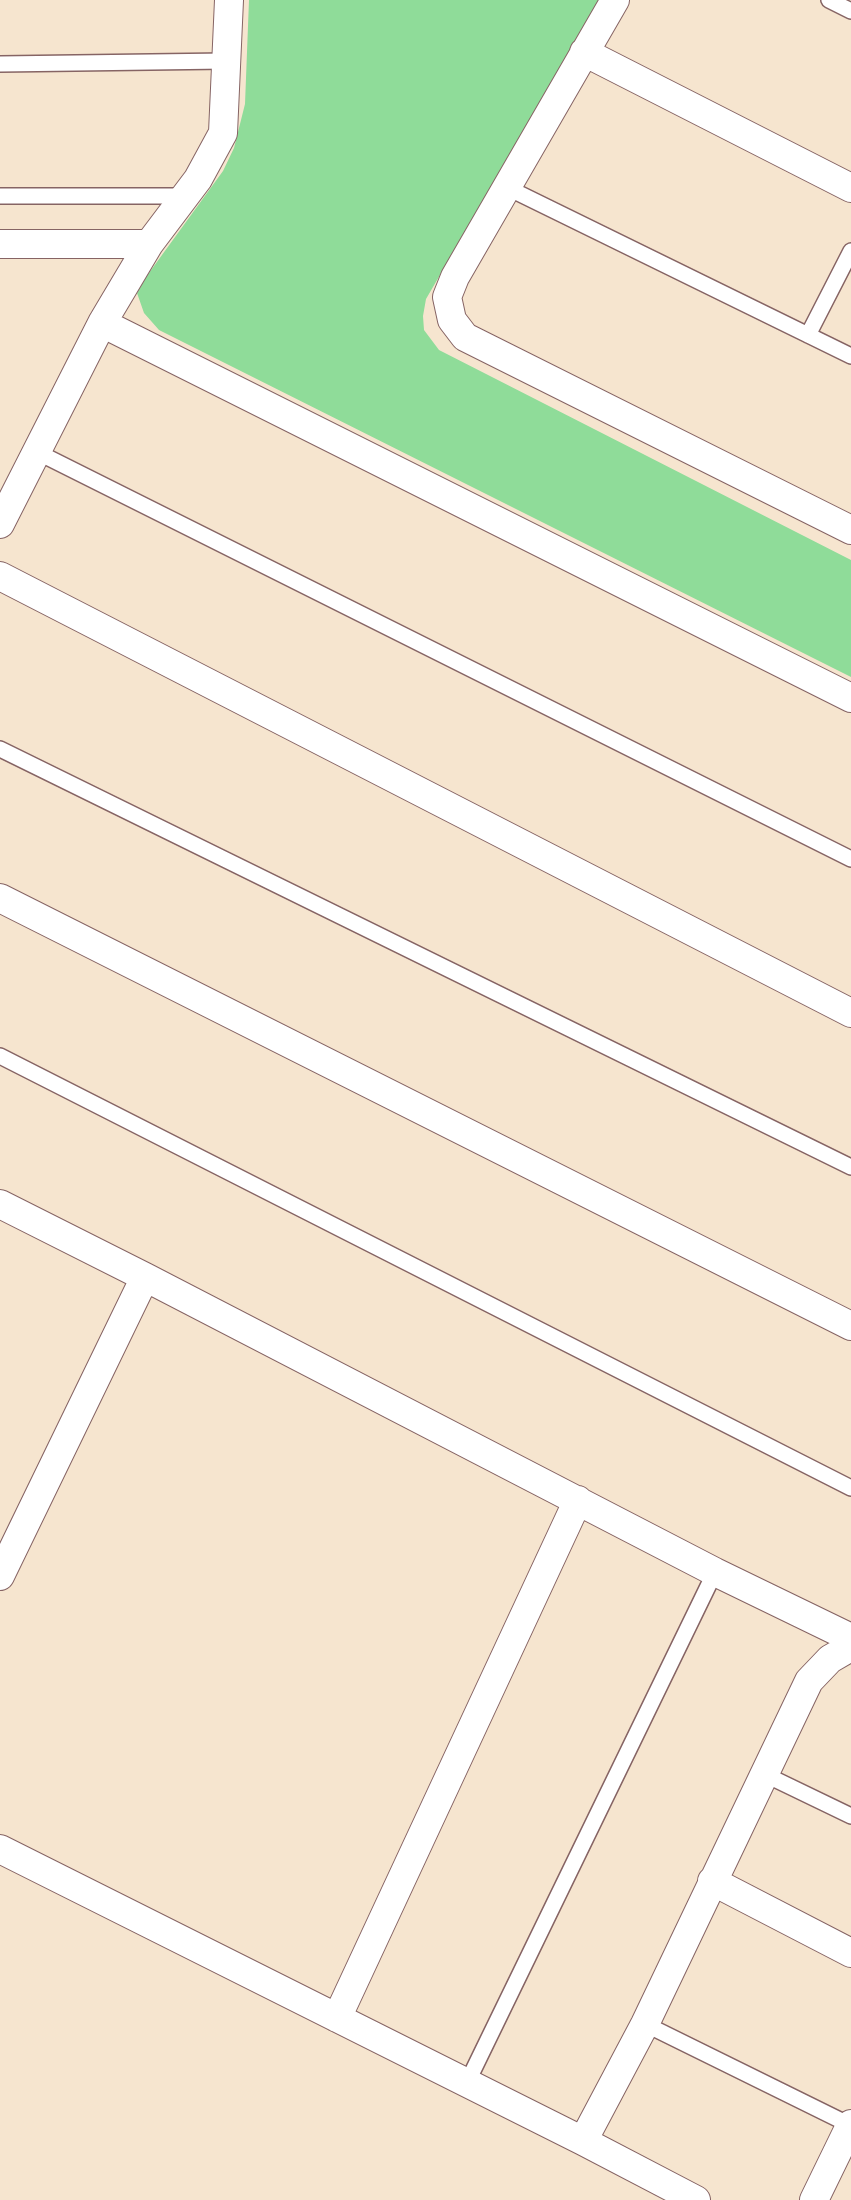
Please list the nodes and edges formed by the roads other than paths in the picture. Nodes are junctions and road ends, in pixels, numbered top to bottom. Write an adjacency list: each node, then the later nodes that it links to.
1 (229, 0): 6 (street)
2 (615, 0): 5 (street)
3 (829, 0): 4 (lane)
4 (851, 11)
5 (584, 52): 8 (street); 9 (street)
6 (226, 61): 7 (lane); 11 (street)
7 (0, 64)
8 (506, 187): 16 (lane); 20 (street)
9 (851, 188)
10 (0, 196): 11 (lane)
11 (186, 196): 13 (street)
12 (0, 244): 13 (street)
13 (148, 244): 15 (street)
14 (851, 251): 16 (lane)
15 (102, 323): 18 (street); 22 (street)
16 (808, 335): 17 (lane)
17 (851, 356)
18 (37, 452): 19 (street); 24 (lane)
19 (0, 524)
20 (851, 530)
21 (0, 576): 26 (street)
22 (851, 698)
23 (0, 749): 28 (lane)
24 (851, 859)
25 (0, 898): 31 (street)
26 (851, 1013)
27 (0, 1056): 32 (lane)
28 (851, 1167)
29 (0, 1204): 30 (street)
30 (145, 1277): 33 (street); 35 (street)
31 (851, 1326)
32 (851, 1488)
33 (578, 1500): 34 (street); 43 (street)
34 (715, 1572): 36 (street); 45 (lane)
35 (0, 1576)
36 (851, 1638)
37 (851, 1647): 38 (street)
38 (764, 1774): 39 (lane); 41 (street)
39 (851, 1816)
40 (0, 1849): 43 (street)
41 (712, 1881): 42 (street); 44 (street)
42 (851, 1953)
43 (336, 2018): 45 (street)
44 (645, 2024): 46 (lane); 47 (street)
45 (467, 2083): 47 (street)
46 (851, 2125): 49 (street)
47 (583, 2141): 48 (street)
48 (696, 2200)
49 (814, 2200)

